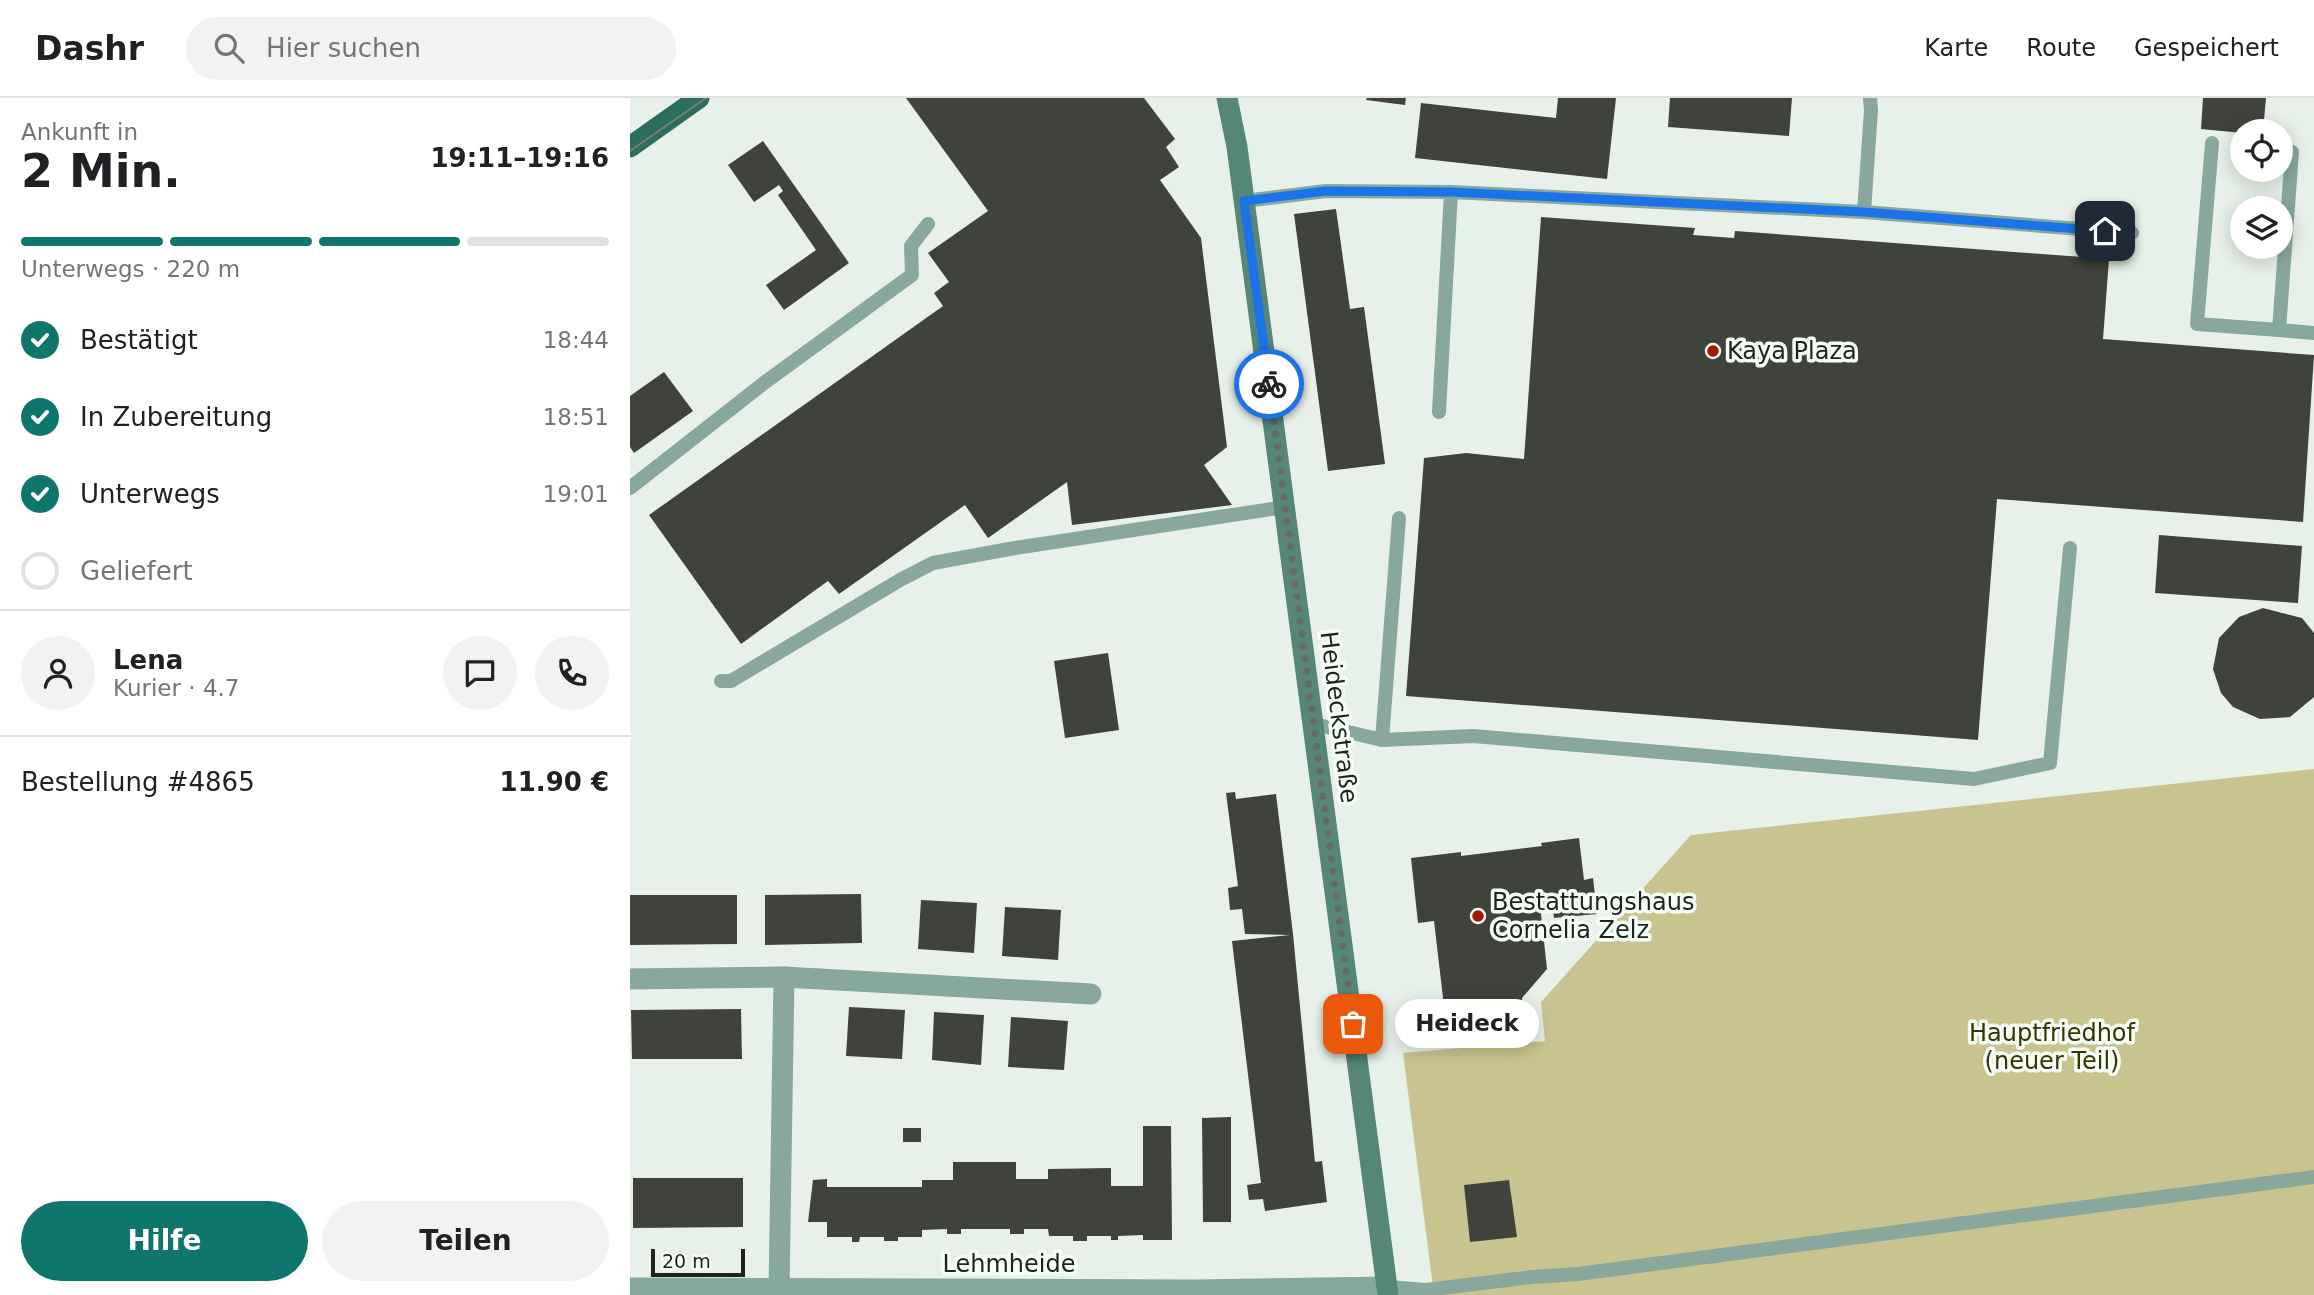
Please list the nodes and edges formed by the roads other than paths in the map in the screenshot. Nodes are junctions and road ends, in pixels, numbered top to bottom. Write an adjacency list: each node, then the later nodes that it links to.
1 (699, 98): 6 (main road)
2 (1227, 98): 7 (street, Heideckstraße)
3 (1237, 98): 7 (street, Heideckstraße)
4 (1870, 98): 11 (lane)
5 (2212, 143): 14 (lane)
6 (630, 147)
7 (1237, 147): 10 (street, Heideckstraße)
8 (2290, 182): 14 (lane)
9 (1451, 192): 10 (lane); 11 (lane); 16 (lane)
10 (1244, 201): 18 (street, Heideckstraße)
11 (1864, 212): 13 (lane)
12 (928, 224): 17 (lane)
13 (2132, 233)
14 (2279, 330): 15 (lane)
15 (2314, 333)
16 (1439, 412)
17 (630, 488)
18 (1285, 507): 21 (lane); 22 (street, Heideckstraße)
19 (1399, 518): 23 (lane)
20 (2070, 548): 23 (lane)
21 (721, 681)
22 (1314, 724): 23 (lane); 30 (street, Heideckstraße)
23 (1382, 740)
24 (784, 977): 25 (street); 26 (street); 29 (street)
25 (630, 979)
26 (1091, 994)
27 (2314, 1177): 30 (lane)
28 (630, 1288): 29 (street, Lehmheide)
29 (779, 1290): 30 (street, Lehmheide)
30 (1388, 1291)

